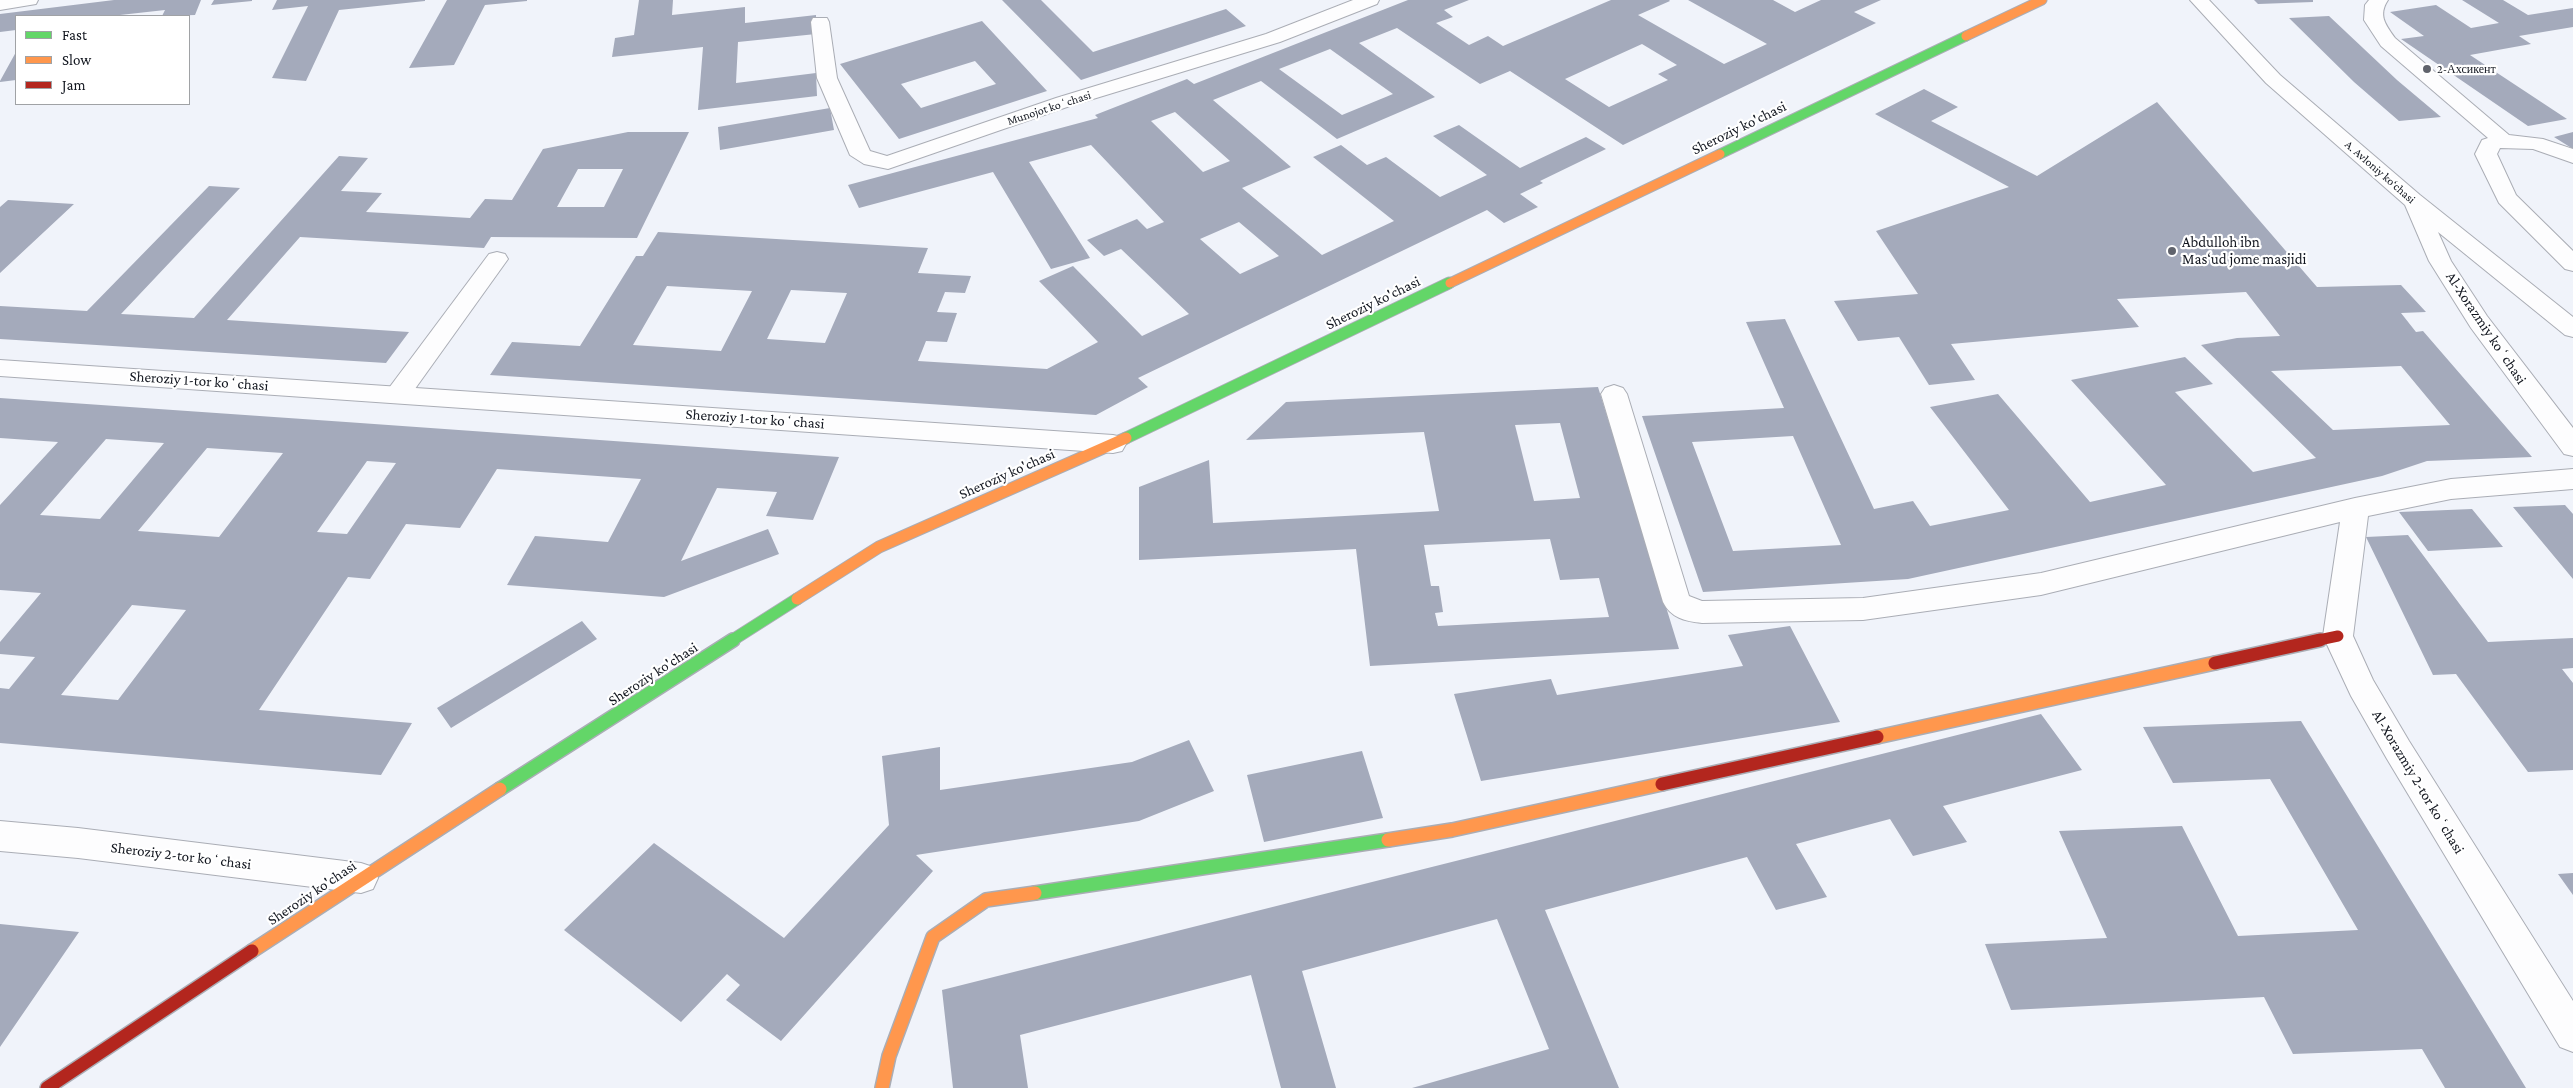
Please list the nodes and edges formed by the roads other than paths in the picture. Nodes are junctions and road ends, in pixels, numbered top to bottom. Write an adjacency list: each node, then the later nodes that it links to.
1 (29, 0): 6 (street)
2 (1370, 0): 7 (street, Munojot koʻchasi)
3 (2042, 0): 17 (street, Sheroziy ko'chasi)
4 (2199, 0): 10 (street, A. Avloniy ko‘chasi)
5 (2379, 0): 8 (street)
6 (0, 4)
7 (820, 22)
8 (2504, 140): 9 (street); 12 (street)
9 (2573, 157)
10 (2412, 200): 13 (street, A. Avloniy ko‘chasi); 18 (street, Al-Xorazmiy koʻchasi)
11 (496, 259): 15 (street)
12 (2573, 264)
13 (2567, 315)
14 (0, 368): 15 (street, Sheroziy 1-tor koʻchasi)
15 (398, 394): 17 (street, Sheroziy 1-tor koʻchasi)
16 (1614, 394): 20 (street)
17 (1113, 444): 23 (street, Sheroziy ko'chasi)
18 (2573, 447)
19 (2573, 479): 20 (street)
20 (2355, 508): 21 (street)
21 (2338, 636): 24 (street, Al-Xorazmiy 2-tor koʻchasi); 26 (street)
22 (0, 836): 23 (street, Sheroziy 2-tor koʻchasi)
23 (361, 878): 25 (street, Sheroziy ko'chasi)
24 (2573, 1034)
25 (47, 1088)
26 (882, 1088)

